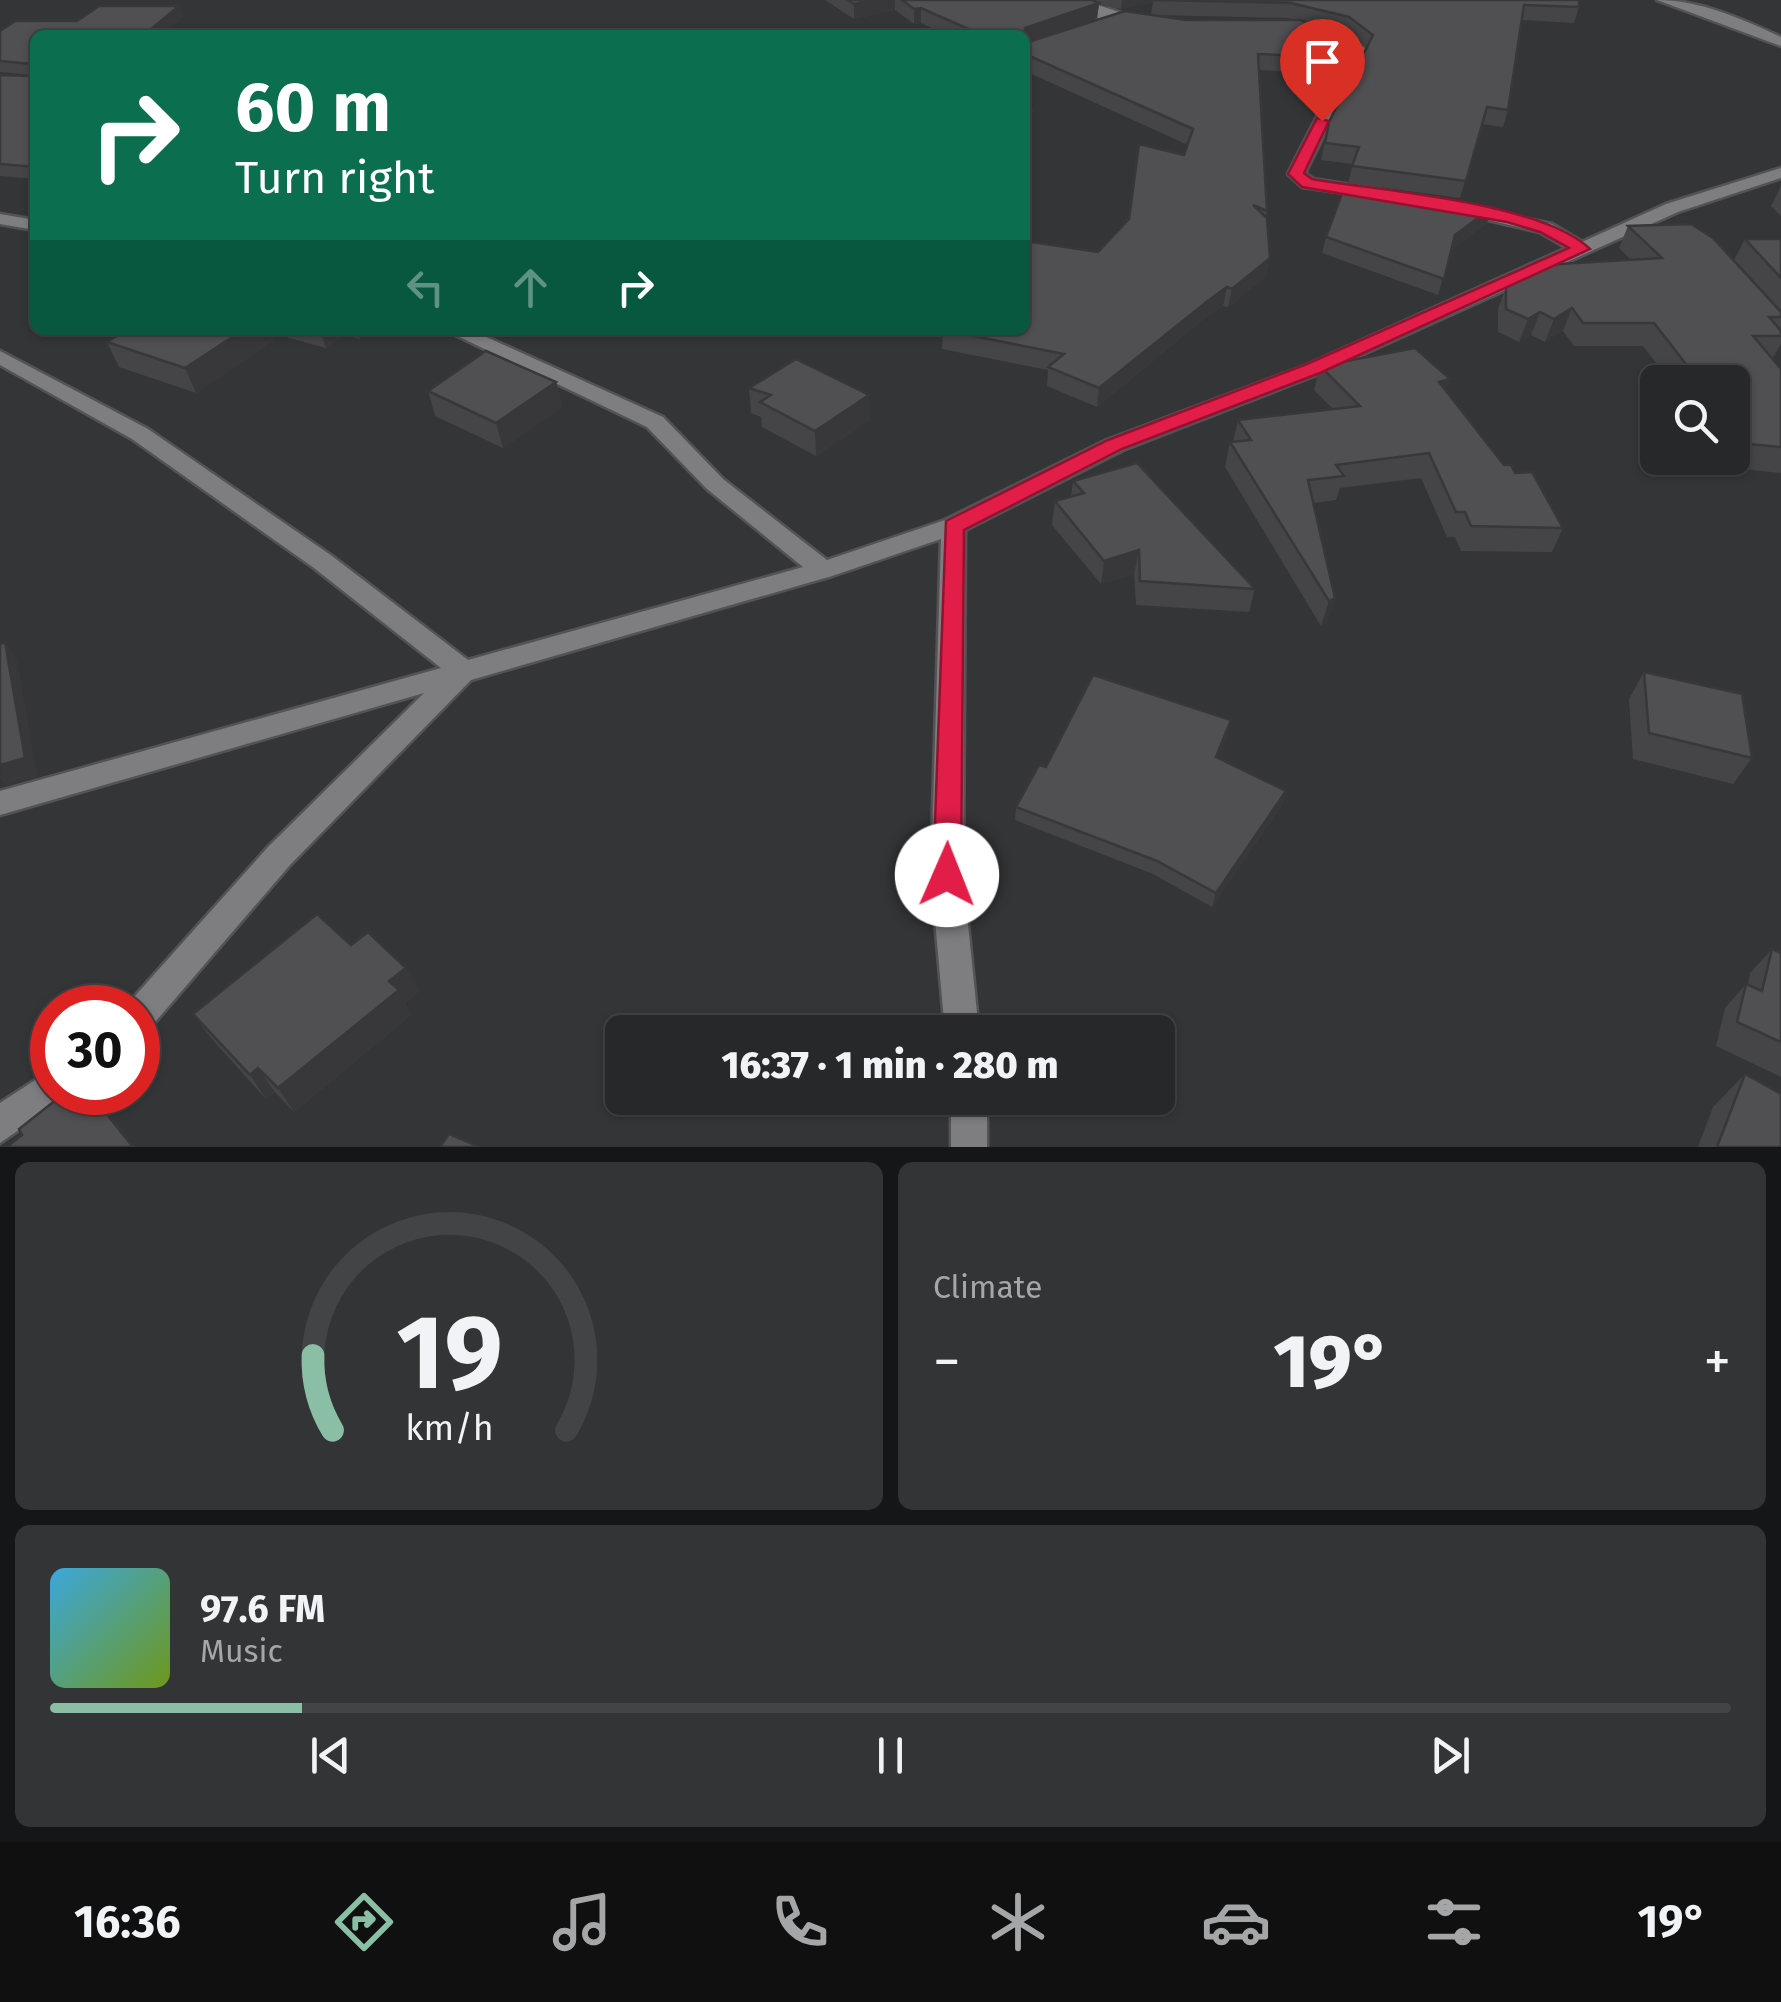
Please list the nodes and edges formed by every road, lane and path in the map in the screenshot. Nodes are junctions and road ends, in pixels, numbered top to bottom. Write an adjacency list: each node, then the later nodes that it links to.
1 (1071, 0): 4 (street)
2 (1664, 0): 8 (street)
3 (1154, 6): 4 (street)
4 (1120, 20): 5 (street); 7 (street)
5 (1165, 25)
6 (1296, 29): 10 (street)
7 (1088, 31)
8 (1781, 42)
9 (1781, 173): 14 (street)
10 (1400, 197)
11 (1436, 204): 14 (street)
12 (0, 219): 13 (street)
13 (30, 224)
14 (1582, 249): 17 (street)
15 (466, 335): 18 (street)
16 (0, 357): 19 (street)
17 (953, 526): 18 (street); 22 (street)
18 (824, 570): 19 (street)
19 (462, 671): 20 (street); 21 (street)
20 (0, 804)
21 (160, 992)
22 (960, 1015)
23 (30, 1102): 25 (street)
24 (969, 1115): 26 (street)
25 (0, 1125)
26 (969, 1147)

